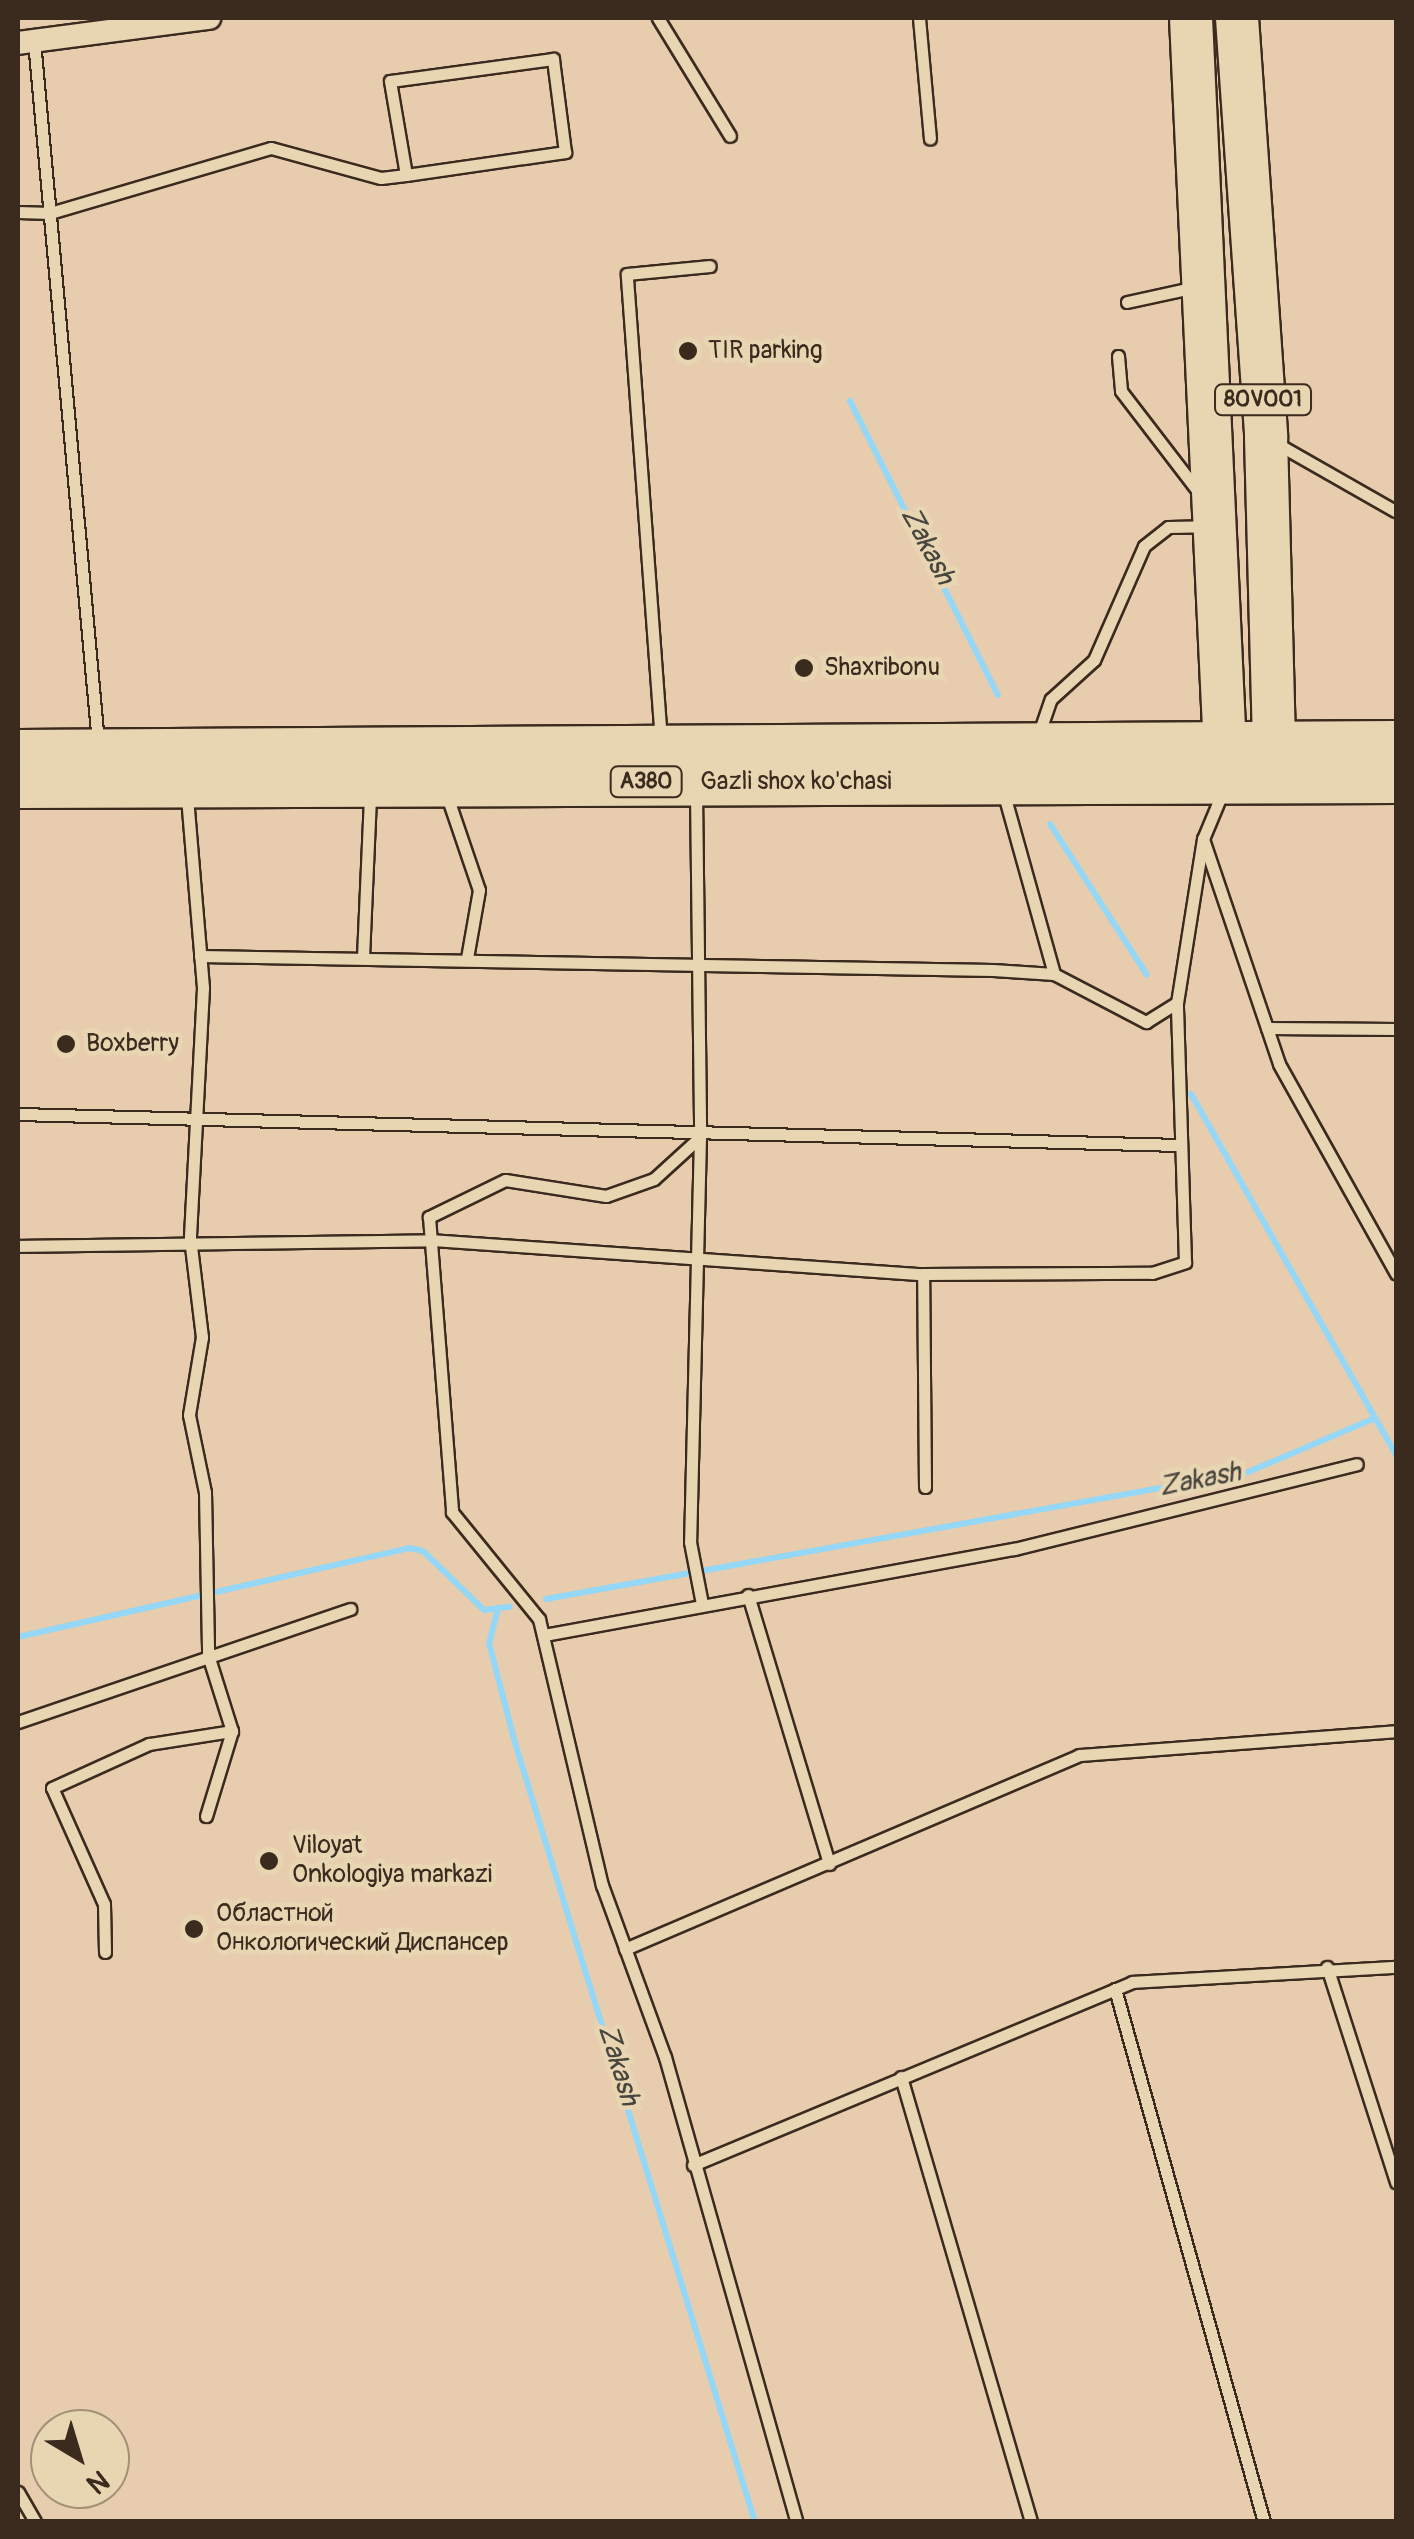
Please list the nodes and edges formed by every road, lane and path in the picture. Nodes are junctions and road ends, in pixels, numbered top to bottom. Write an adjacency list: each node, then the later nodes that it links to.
1 (209, 18): 6 (street)
2 (658, 18): 7 (lane)
3 (919, 18): 8 (lane)
4 (1191, 18): 11 (highway, 80V001)
5 (1237, 18): 10 (highway, 80V001)
6 (26, 42): 13 (lane)
7 (730, 136)
8 (930, 139)
9 (406, 174): 9 (lane); 13 (lane)
10 (1246, 188): 11 (highway); 18 (highway, 80V001)
11 (1200, 191): 15 (highway, 80V001)
12 (18, 212): 13 (lane)
13 (50, 213): 25 (lane)
14 (710, 266): 22 (lane)
15 (1205, 286): 16 (lane); 20 (highway, 80V001)
16 (1127, 302)
17 (1118, 356): 20 (lane)
18 (1266, 437): 19 (lane); 27 (highway, 80V001)
19 (1395, 511)
20 (1217, 521): 23 (lane); 26 (highway, 80V001)
21 (1396, 742): 27 (highway, A380)
22 (661, 745): 23 (highway, Gazli shox ko'chasi / A380); 25 (highway, Gazli shox ko'chasi / A380)
23 (1035, 745): 26 (highway, Gazli shox ko'chasi / A380)
24 (18, 751): 25 (highway, Gazli shox ko'chasi / A380)
25 (99, 751)
26 (1226, 763): 27 (highway, Gazli shox ko'chasi / A380); 30 (highway, Gazli shox ko'chasi / A380); 35 (lane)
27 (1274, 763): 29 (highway, A380)
28 (696, 782): 30 (highway, Gazli shox ko'chasi / A380); 31 (highway, Gazli shox ko'chasi / A380); 39 (lane)
29 (1396, 782)
30 (1001, 783): 40 (lane)
31 (443, 785): 32 (highway, Gazli shox ko'chasi / A380); 38 (lane)
32 (371, 786): 34 (highway, Gazli shox ko'chasi / A380); 37 (lane)
33 (18, 788): 34 (highway, Gazli shox ko'chasi / A380)
34 (186, 788): 36 (lane)
35 (1203, 839): 41 (lane); 42 (lane)
36 (200, 956): 37 (lane); 45 (lane)
37 (364, 957): 38 (lane)
38 (467, 958): 39 (lane)
39 (691, 966): 40 (lane); 46 (lane)
40 (1054, 974): 41 (lane)
41 (1177, 1004): 47 (lane)
42 (1267, 1028): 43 (lane); 52 (lane)
43 (1396, 1029)
44 (18, 1114): 45 (lane)
45 (194, 1120): 46 (lane); 48 (lane)
46 (700, 1136): 47 (lane); 49 (lane); 51 (lane)
47 (1180, 1145): 54 (lane)
48 (190, 1238): 49 (lane); 50 (lane); 61 (lane)
49 (431, 1240): 51 (lane); 60 (lane)
50 (18, 1246)
51 (693, 1258): 54 (lane); 58 (lane)
52 (1392, 1258): 53 (lane)
53 (1396, 1273)
54 (923, 1274): 56 (lane)
55 (1357, 1464): 57 (lane)
56 (925, 1487)
57 (748, 1595): 58 (lane); 66 (lane)
58 (701, 1597): 60 (lane)
59 (350, 1609): 61 (lane)
60 (544, 1635): 67 (lane)
61 (208, 1655): 62 (lane); 63 (lane)
62 (18, 1722)
63 (232, 1731): 65 (lane); 68 (lane)
64 (1396, 1731): 66 (lane)
65 (206, 1816)
66 (828, 1864): 67 (lane)
67 (625, 1949): 74 (lane)
68 (105, 1952)
69 (1326, 1966): 70 (lane); 71 (lane); 73 (lane)
70 (1396, 1968)
71 (1115, 1989): 72 (lane); 80 (lane)
72 (901, 2077): 74 (lane); 79 (lane)
73 (1390, 2118): 75 (lane)
74 (693, 2165): 78 (lane)
75 (1396, 2182)
76 (18, 2492): 77 (lane)
77 (36, 2522)
78 (798, 2522)
79 (1031, 2522)
80 (1264, 2522)

